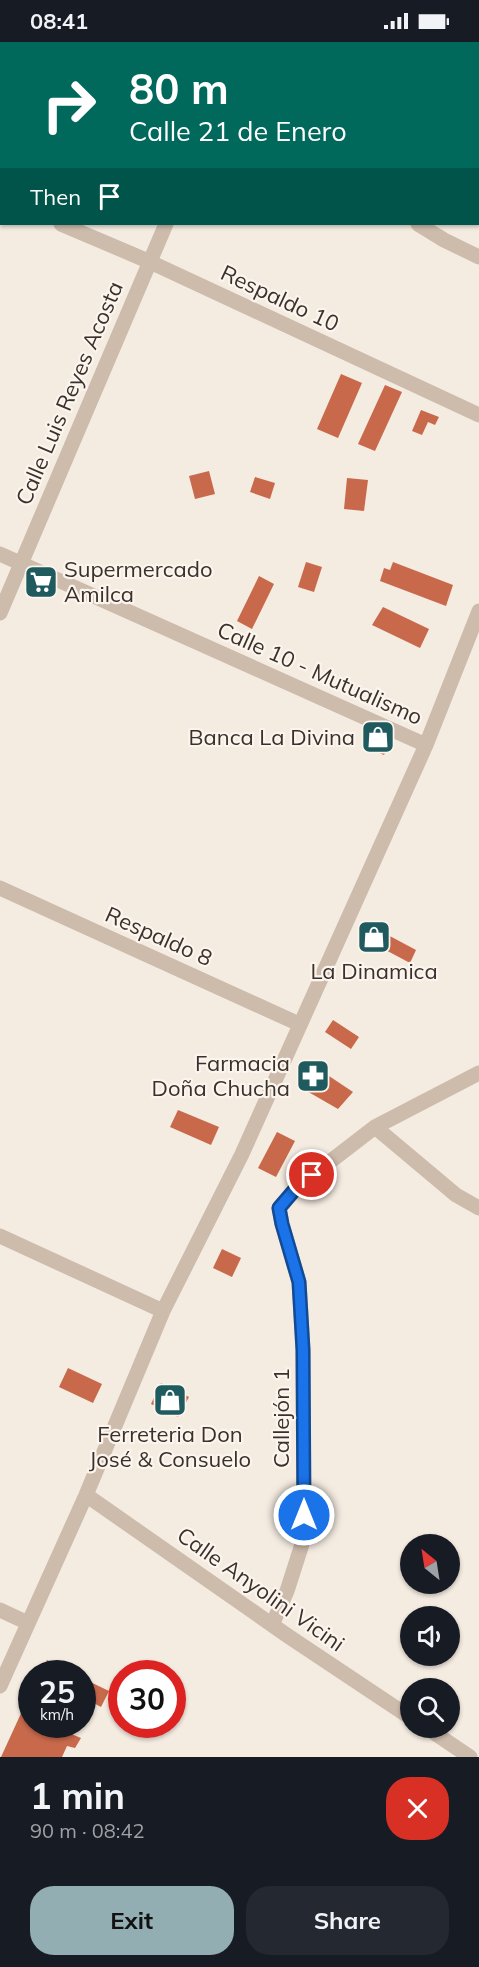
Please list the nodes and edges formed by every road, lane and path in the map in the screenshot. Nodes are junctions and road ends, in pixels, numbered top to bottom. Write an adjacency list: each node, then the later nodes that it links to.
1 (63, 225): 5 (street, Respaldo 10)
2 (166, 225): 5 (street, Calle Luis Reyes Acosta)
3 (420, 225): 4 (street)
4 (479, 257)
5 (148, 261): 6 (street, Respaldo 10); 8 (street, Calle Luis Reyes Acosta)
6 (479, 415)
7 (0, 554): 8 (street, Calle 10 - Mutualismo)
8 (22, 564): 10 (street, Calle Luis Reyes Acosta); 11 (street, Calle 10 - Mutualismo)
9 (479, 612): 11 (street)
10 (0, 613)
11 (426, 745): 13 (street)
12 (0, 888): 13 (street, Respaldo 8)
13 (299, 1024): 18 (street)
14 (479, 1073): 15 (street)
15 (375, 1127): 16 (street); 22 (street, Callejón 1)
16 (479, 1208)
17 (0, 1236): 18 (street)
18 (163, 1311): 19 (street)
19 (86, 1495): 21 (street); 22 (street, Calle Anyolini Vicini)
20 (0, 1610): 21 (street)
21 (28, 1623): 23 (street)
22 (272, 1625): 24 (street, Calle Anyolini Vicini)
23 (0, 1686)
24 (400, 1711)
25 (442, 1738): 26 (street)
26 (470, 1757)

